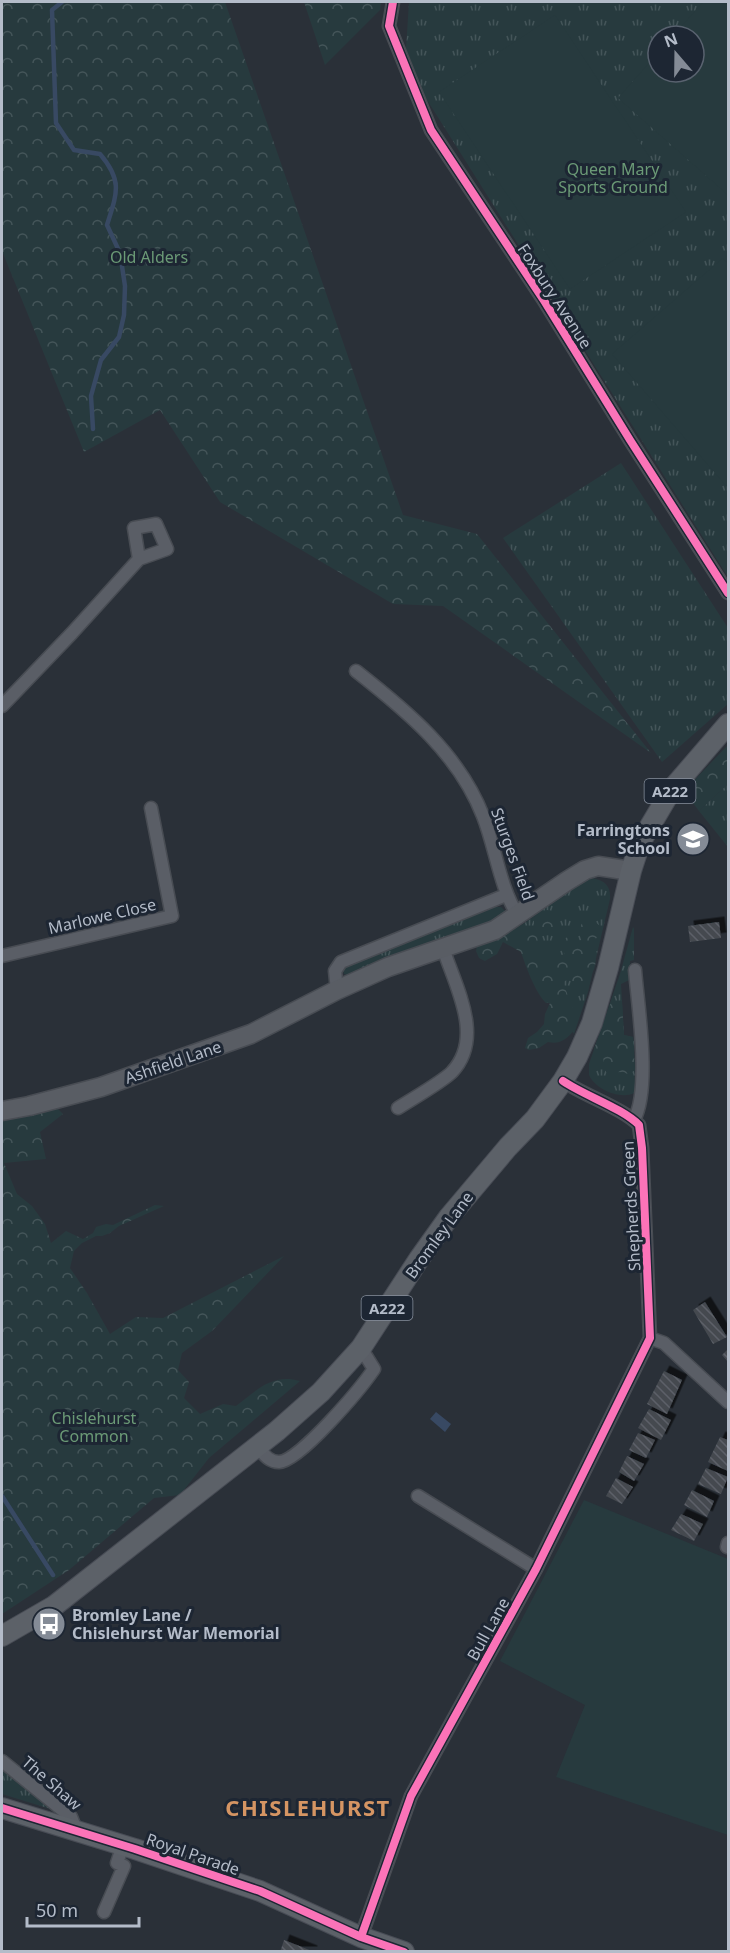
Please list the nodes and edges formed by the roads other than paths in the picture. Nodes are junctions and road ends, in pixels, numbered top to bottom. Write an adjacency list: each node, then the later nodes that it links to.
1 (393, 2): 3 (street, Foxbury Avenue)
2 (138, 559): 5 (street)
3 (729, 593)
4 (356, 671): 9 (street, Sturges Field)
5 (2, 706)
6 (729, 724): 8 (main road, A222)
7 (151, 808): 12 (street, Marlowe Close)
8 (631, 871): 10 (street, Ashfield Lane); 15 (main road, Bromley Lane / A222)
9 (506, 895): 10 (street, Sturges Field); 14 (street)
10 (518, 916): 11 (street, Ashfield Lane)
11 (443, 948): 14 (street, Ashfield Lane); 16 (street)
12 (2, 956)
13 (635, 970): 18 (street, Shepherds Green)
14 (337, 990): 17 (street, Ashfield Lane)
15 (564, 1081): 18 (street, Shepherds Green); 20 (main road, Bromley Lane / A222)
16 (398, 1108)
17 (2, 1111)
18 (634, 1120): 19 (street, Shepherds Green)
19 (650, 1338): 21 (street); 24 (street, Bull Lane)
20 (361, 1348): 22 (main road, Bromley Lane / A222); 22 (street)
21 (729, 1402)
22 (257, 1446): 25 (main road, Bromley Lane / A222)
23 (418, 1496): 24 (street)
24 (536, 1569): 31 (street, Bull Lane)
25 (2, 1636)
26 (2, 1761): 28 (street, The Shaw)
27 (2, 1808): 28 (main road, Royal Parade)
28 (77, 1832): 29 (main road, Royal Parade)
29 (123, 1845): 30 (street); 31 (main road, Royal Parade)
30 (104, 1912)
31 (365, 1943): 32 (main road, Royal Parade)
32 (404, 1952)

